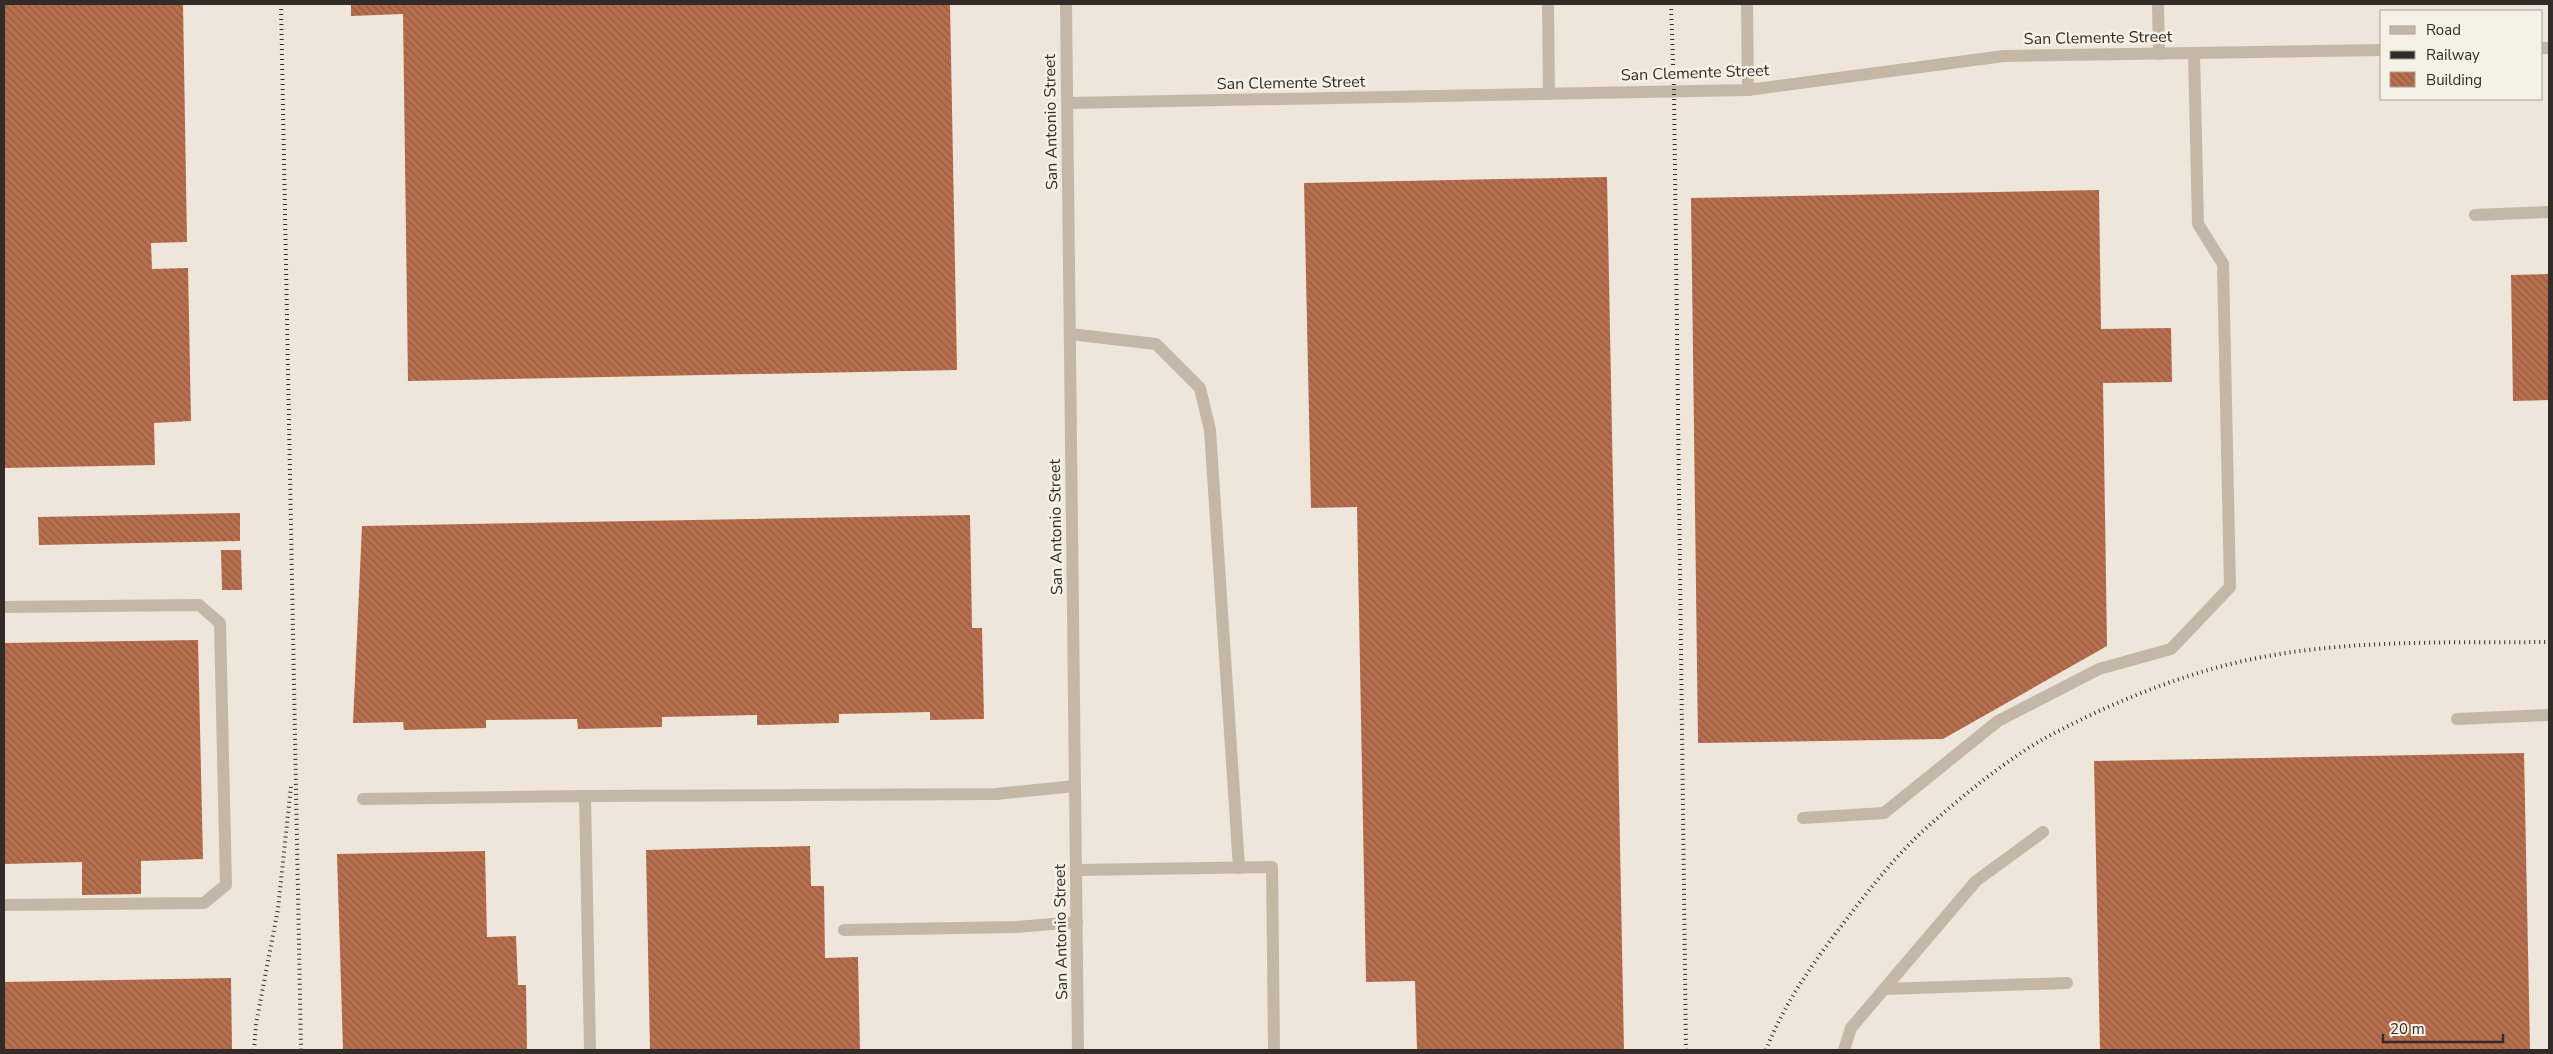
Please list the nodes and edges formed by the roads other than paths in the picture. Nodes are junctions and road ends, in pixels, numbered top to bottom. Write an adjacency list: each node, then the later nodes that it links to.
1 (1066, 4): 10 (street, San Antonio Street)
2 (1548, 4): 9 (street)
3 (1747, 4): 8 (street)
4 (2158, 4): 7 (street)
5 (2380, 50): 6 (street, San Clemente Street)
6 (2194, 53): 7 (street, San Clemente Street); 20 (street)
7 (2159, 54): 8 (street, San Clemente Street)
8 (1748, 90): 9 (street, San Clemente Street)
9 (1549, 94): 10 (street, San Clemente Street)
10 (1068, 103): 13 (street, San Antonio Street)
11 (2549, 212): 12 (street)
12 (2475, 215)
13 (1070, 334): 17 (street, San Antonio Street); 22 (street)
14 (4, 607): 24 (street)
15 (2549, 715): 16 (street)
16 (2457, 719)
17 (1075, 786): 18 (street); 23 (street, San Antonio Street)
18 (586, 796): 19 (street); 29 (street)
19 (363, 799)
20 (1802, 818)
21 (2043, 832): 28 (street)
22 (1239, 868): 23 (street); 31 (street)
23 (1076, 870): 25 (street, San Antonio Street)
24 (4, 905)
25 (1077, 922): 26 (street); 30 (street, San Antonio Street)
26 (844, 930)
27 (2067, 983): 28 (street)
28 (1885, 989): 32 (street)
29 (590, 1050)
30 (1078, 1050)
31 (1274, 1050)
32 (1844, 1050)

